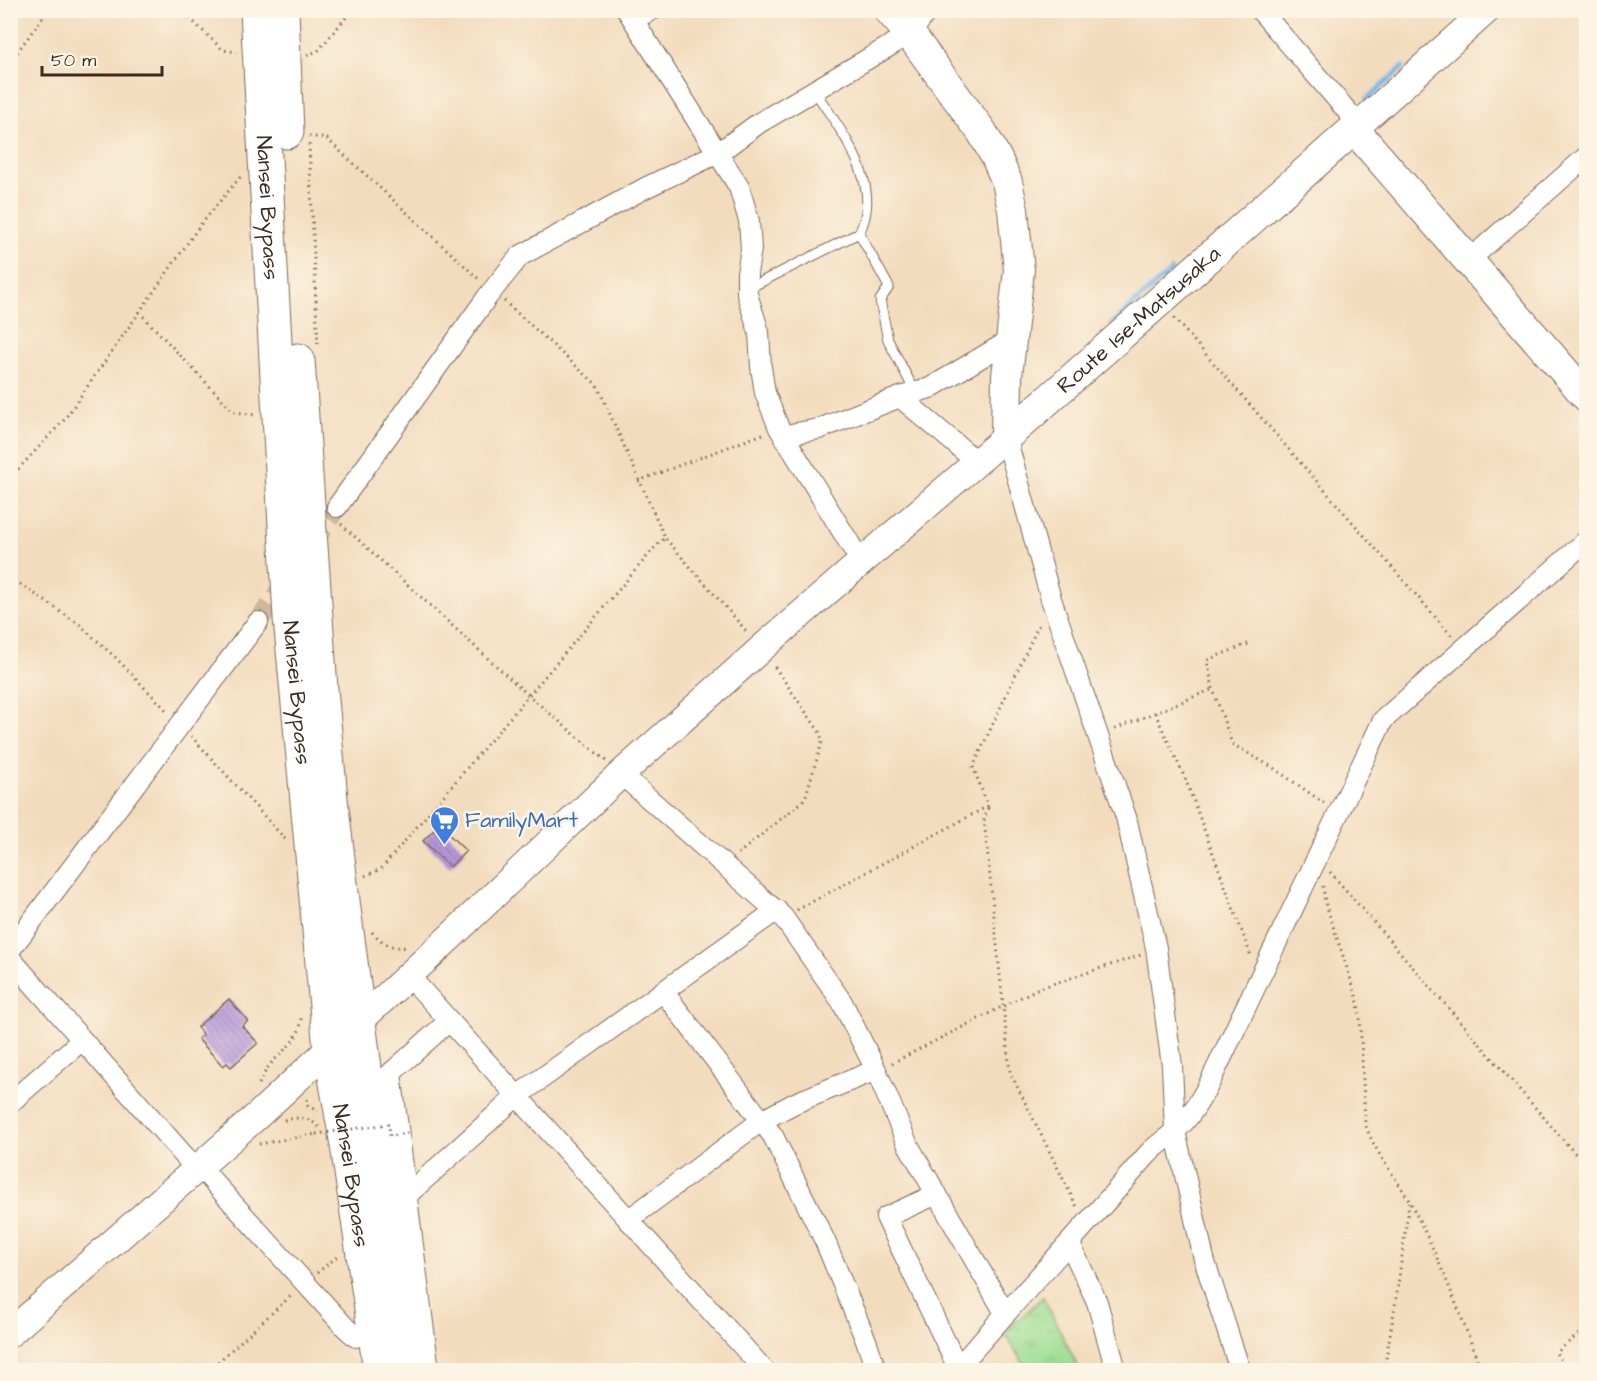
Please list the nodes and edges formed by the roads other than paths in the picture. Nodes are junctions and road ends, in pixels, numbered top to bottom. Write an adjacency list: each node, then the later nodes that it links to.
1 (257, 10): 36 (highway, Nansei Bypass)
2 (282, 10): 34 (highway, Nansei Bypass)
3 (663, 10): 8 (lane)
4 (889, 10): 9 (main road)
5 (928, 10): 9 (street)
6 (1260, 10): 11 (street)
7 (1487, 10): 11 (street)
8 (631, 18): 12 (street)
9 (910, 34): 10 (street); 17 (main road)
10 (814, 90): 12 (street); 14 (lane)
11 (1354, 129): 15 (main road); 21 (main road, Route Ise-Matsusaka)
12 (718, 153): 16 (street); 23 (street)
13 (1586, 159): 15 (street)
14 (859, 233): 16 (lane); 18 (lane)
15 (1468, 261): 19 (main road)
16 (747, 290): 20 (street)
17 (1012, 339): 18 (street); 21 (main road)
18 (907, 395): 20 (street); 22 (street)
19 (1587, 396)
20 (782, 432): 25 (street)
21 (1006, 437): 22 (street); 41 (street)
22 (976, 462): 25 (street)
23 (336, 516)
24 (1587, 541): 41 (street)
25 (861, 562): 27 (street)
26 (258, 622): 29 (street)
27 (621, 774): 28 (street); 31 (street)
28 (780, 914): 32 (street); 37 (street)
29 (10, 950)
30 (10, 958): 35 (street)
31 (409, 976): 33 (street); 34 (street)
32 (663, 991): 38 (street); 40 (street)
33 (449, 1021): 38 (street); 44 (street)
34 (359, 1022): 36 (street); 52 (highway, Nansei Bypass)
35 (82, 1040): 39 (street); 42 (street)
36 (330, 1049): 42 (street); 51 (highway, Nansei Bypass)
37 (876, 1070): 40 (street); 43 (street)
38 (517, 1096): 44 (street); 45 (street)
39 (10, 1103)
40 (761, 1121): 45 (street); 55 (street)
41 (1175, 1131): 46 (street); 57 (street)
42 (198, 1168): 48 (street); 49 (street)
43 (937, 1194): 47 (street); 50 (street)
44 (406, 1196): 53 (street)
45 (628, 1220): 54 (street)
46 (1070, 1244): 47 (street); 56 (street)
47 (1005, 1313): 50 (street)
48 (10, 1333)
49 (356, 1337)
50 (957, 1369)
51 (380, 1371)
52 (405, 1371)
53 (429, 1371)
54 (764, 1371)
55 (876, 1371)
56 (1116, 1371)
57 (1240, 1371)

